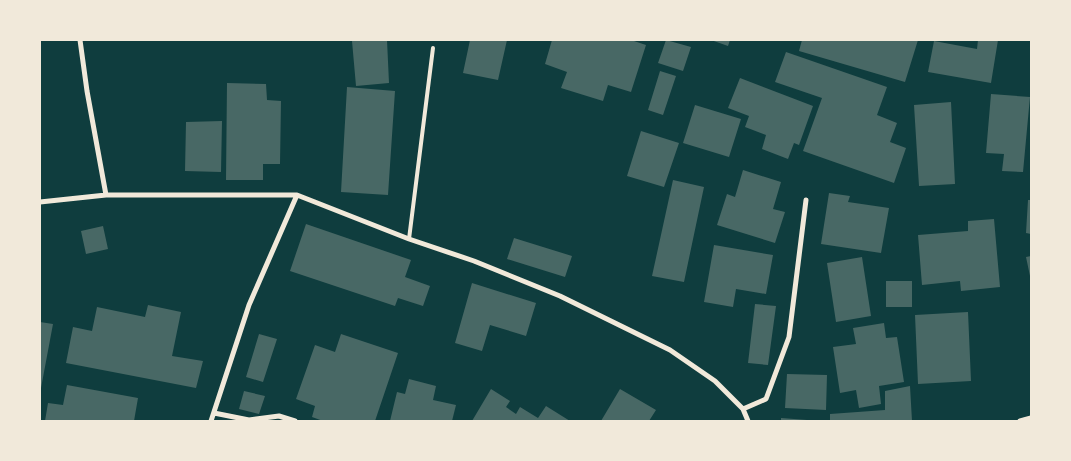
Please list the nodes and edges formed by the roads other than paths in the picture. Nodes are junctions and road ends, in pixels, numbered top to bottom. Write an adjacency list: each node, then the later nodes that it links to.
1 (80, 40): 3 (street)
2 (433, 48): 7 (lane)
3 (106, 194): 4 (street); 6 (street)
4 (297, 195): 7 (street); 9 (street)
5 (806, 200): 8 (street)
6 (40, 202)
7 (409, 239): 8 (street)
8 (743, 410): 13 (street)
9 (214, 413): 11 (street); 12 (street)
10 (1031, 418): 14 (street)
11 (211, 421)
12 (295, 421)
13 (748, 421)
14 (1020, 421)

